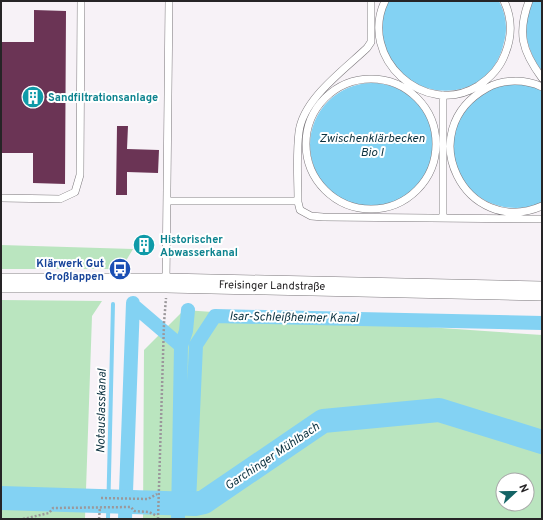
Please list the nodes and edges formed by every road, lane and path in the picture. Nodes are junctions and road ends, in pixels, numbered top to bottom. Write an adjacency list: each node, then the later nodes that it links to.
1 (81, 1): 17 (lane)
2 (169, 1): 18 (lane)
3 (371, 1): 7 (lane)
4 (385, 1): 7 (lane)
5 (504, 1): 8 (lane)
6 (529, 1): 9 (lane)
7 (375, 26): 11 (lane); 15 (lane)
8 (510, 30): 9 (lane); 13 (lane)
9 (523, 30): 10 (lane)
10 (542, 78)
11 (407, 86): 14 (lane); 15 (lane); 16 (lane)
12 (542, 87): 13 (lane)
13 (481, 88): 14 (lane); 16 (lane)
14 (443, 95): 16 (lane)
15 (316, 102): 19 (lane); 21 (lane)
16 (443, 147): 21 (lane); 22 (lane); 24 (lane)
17 (1, 198)
18 (167, 201): 19 (lane); 27 (lane)
19 (298, 202): 23 (lane)
20 (542, 206): 22 (lane)
21 (368, 210): 23 (lane)
22 (514, 216): 24 (lane); 25 (lane)
23 (368, 218): 24 (lane)
24 (443, 218)
25 (542, 219)
26 (1, 282): 27 (main road, Freisinger Landstraße)
27 (166, 290): 28 (main road, Freisinger Landstraße); 29 (path)
28 (542, 291)
29 (158, 493): 30 (path); 32 (path)
30 (101, 498)
31 (100, 507): 32 (path); 33 (path); 34 (path)
32 (158, 518)
33 (23, 519)
34 (99, 519)

